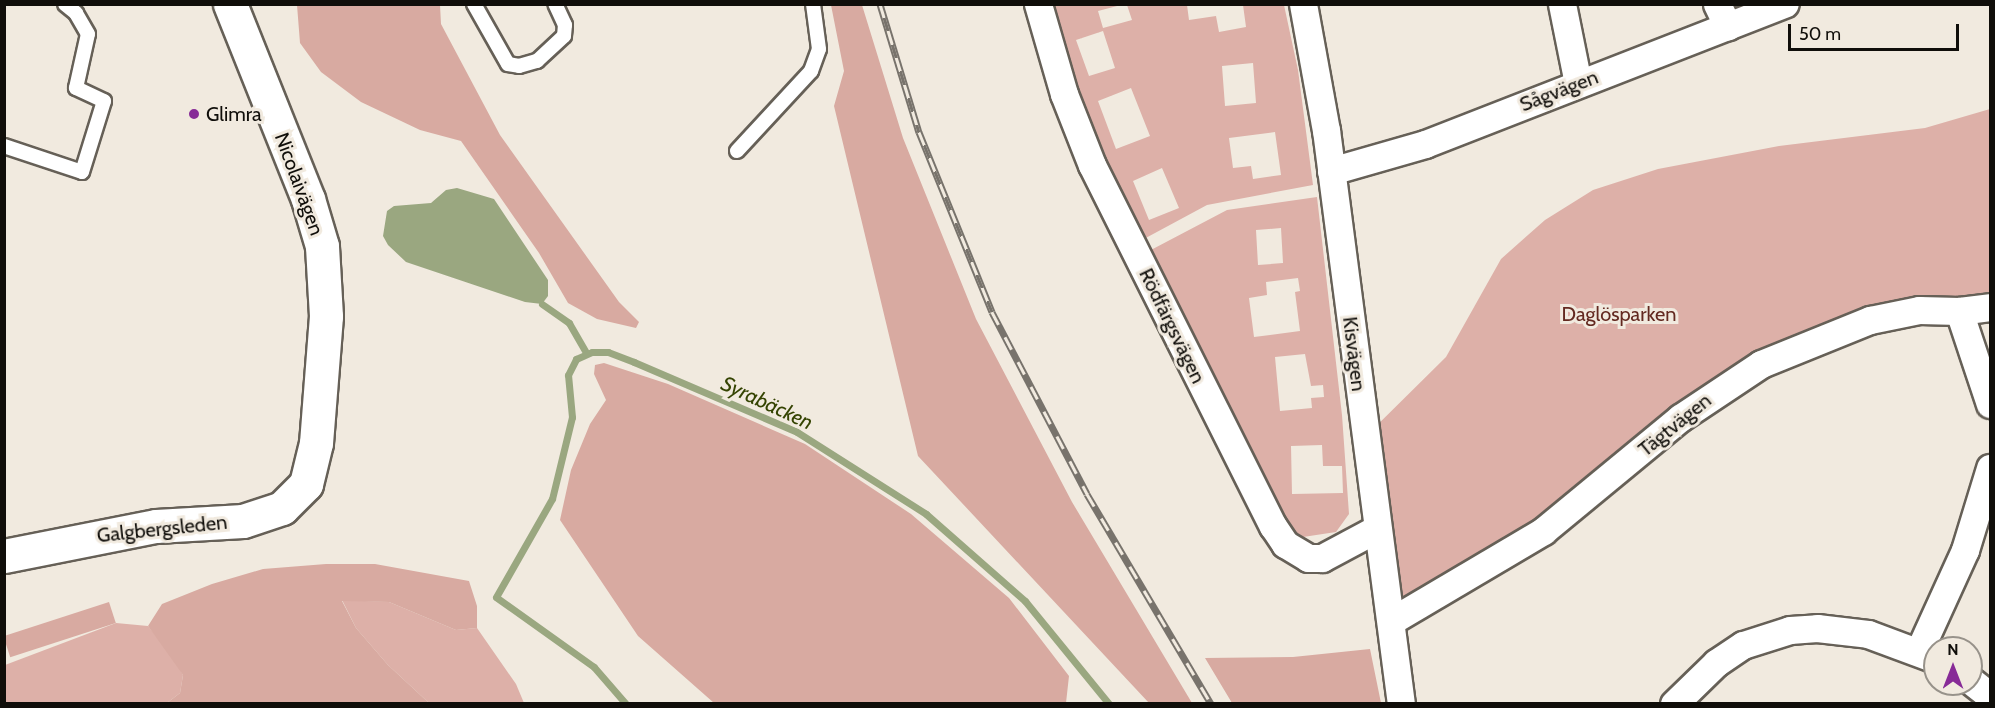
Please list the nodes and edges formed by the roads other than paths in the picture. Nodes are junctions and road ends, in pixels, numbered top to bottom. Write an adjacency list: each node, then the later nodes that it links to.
1 (65, 4): 12 (lane)
2 (230, 4): 19 (street, Nicolaivägen)
3 (474, 4): 4 (lane)
4 (555, 4)
5 (813, 4): 13 (lane)
6 (1038, 4): 20 (street, Rödfärgsvägen)
7 (1303, 4): 14 (street, Kisvägen)
8 (1562, 4): 11 (street)
9 (1785, 4): 10 (street, Sågvägen)
10 (1722, 16): 11 (street, Sågvägen)
11 (1578, 83): 14 (street, Sågvägen)
12 (4, 146)
13 (737, 151)
14 (1331, 171): 20 (street, Kisvägen)
15 (1990, 307): 16 (street, Tägtvägen)
16 (1959, 311): 17 (street); 22 (street, Tägtvägen)
17 (1990, 405)
18 (1990, 468): 23 (street)
19 (306, 480): 21 (street, Galgbergsleden)
20 (1376, 529): 22 (street, Kisvägen)
21 (4, 556)
22 (1391, 621): 25 (street, Kisvägen)
23 (1934, 636)
24 (1923, 654): 26 (street)
25 (1401, 704)
26 (1674, 704)

